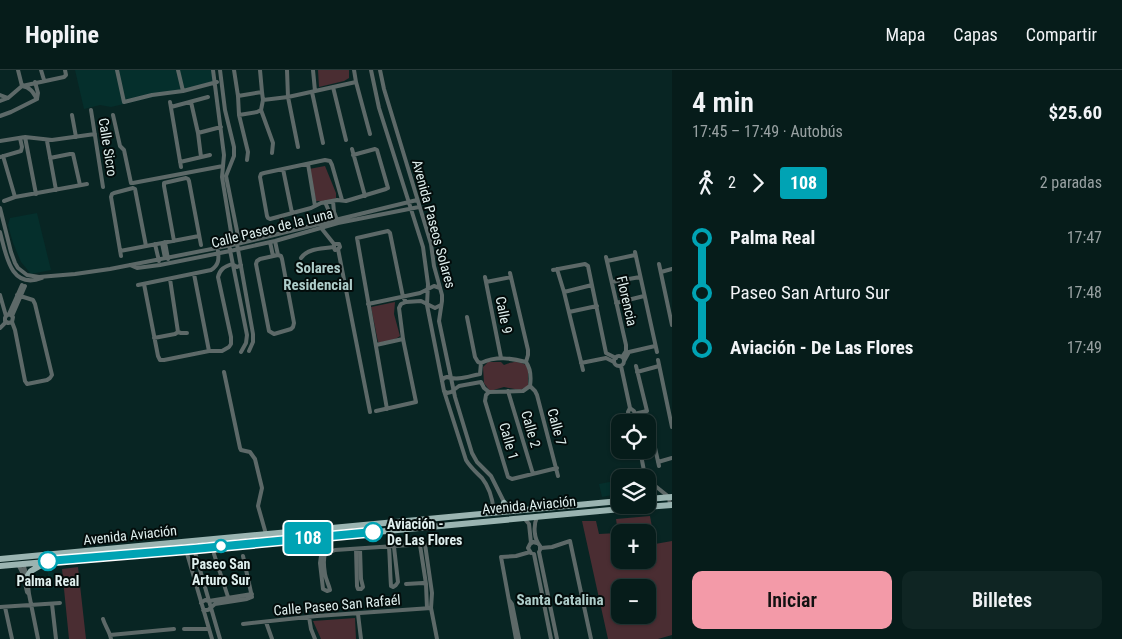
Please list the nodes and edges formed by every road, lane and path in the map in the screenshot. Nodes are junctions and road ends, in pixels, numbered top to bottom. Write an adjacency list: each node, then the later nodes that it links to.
1 (18, 70): 20 (street)
2 (41, 70): 15 (street)
3 (65, 70): 15 (street)
4 (117, 70): 22 (street)
5 (178, 70): 22 (street)
6 (213, 70): 18 (street)
7 (220, 70): 16 (street)
8 (234, 70): 26 (street)
9 (260, 70): 23 (street)
10 (287, 70): 28 (street)
11 (313, 70): 24 (street)
12 (354, 70): 19 (street)
13 (371, 70): 41 (street, Avenida Paseos Solares)
14 (380, 70): 40 (street, Avenida Paseos Solares)
15 (44, 80): 17 (street)
16 (222, 81): 18 (street); 64 (street)
17 (35, 82): 20 (street); 30 (street)
18 (215, 82): 22 (street); 42 (street)
19 (356, 82): 21 (street); 45 (street)
20 (22, 86): 29 (street); 30 (street)
21 (333, 87): 24 (street); 48 (street)
22 (183, 91)
23 (262, 92): 26 (street); 31 (street)
24 (314, 92): 28 (street); 51 (street)
25 (0, 95): 29 (street)
26 (238, 96): 39 (street)
27 (208, 97): 33 (street)
28 (288, 97): 31 (street); 52 (street)
29 (8, 98): 32 (street)
30 (37, 99): 36 (street)
31 (263, 100): 35 (street)
32 (0, 101)
33 (191, 102): 43 (street); 58 (street)
34 (91, 110): 44 (street, Calle Sicro)
35 (261, 110): 39 (street); 54 (street)
36 (0, 115)
37 (72, 115): 46 (street)
38 (113, 115): 62 (street)
39 (239, 115): 60 (street)
40 (392, 115): 41 (street); 73 (street, Avenida Paseos Solares)
41 (382, 118): 77 (street, Avenida Paseos Solares)
42 (221, 128): 43 (street); 62 (street)
43 (198, 133): 58 (street)
44 (94, 134): 46 (street); 67 (street, Calle Sicro)
45 (370, 134)
46 (76, 137): 50 (street)
47 (22, 138): 49 (street); 50 (street); 57 (street); 69 (street)
48 (346, 140)
49 (0, 141)
50 (47, 141): 59 (street)
51 (323, 143)
52 (298, 147)
53 (352, 149): 56 (street)
54 (272, 152)
55 (210, 155): 58 (street)
56 (354, 155): 70 (street); 70 (street)
57 (1, 156): 71 (street)
58 (201, 157)
59 (50, 158): 66 (street); 68 (street)
60 (247, 160)
61 (308, 164): 63 (street); 72 (street); 78 (street)
62 (223, 166): 64 (street)
63 (284, 169): 82 (street); 82 (street)
64 (224, 177): 97 (street); 99 (street)
65 (87, 184): 66 (street)
66 (80, 185): 68 (street)
67 (103, 187)
68 (56, 190): 69 (street)
69 (36, 194): 71 (street)
70 (365, 196): 72 (street)
71 (15, 197): 74 (street)
72 (342, 200): 75 (street)
73 (417, 200): 77 (street, Calle Paseo de la Luna); 79 (street, Avenida Paseos Solares)
74 (4, 201)
75 (332, 201): 76 (street); 84 (street)
76 (325, 202): 78 (street); 83 (street)
77 (409, 202): 81 (street, Avenida Paseos Solares); 84 (street, Calle Paseo de la Luna)
78 (315, 206): 82 (street)
79 (419, 207): 81 (street, Calle Paseo de la Luna); 126 (street, Avenida Paseos Solares)
80 (0, 208): 91 (street)
81 (411, 209): 84 (street, Calle Paseo de la Luna); 129 (street, Avenida Paseos Solares)
82 (292, 213)
83 (329, 221): 84 (street, Calle Paseo de la Luna); 85 (street, Calle Paseo de la Luna)
84 (337, 221): 86 (street, Calle Paseo de la Luna)
85 (320, 223): 87 (street); 97 (street, Calle Paseo de la Luna)
86 (330, 226): 87 (street, Calle Paseo de la Luna); 90 (street)
87 (322, 229): 90 (street); 93 (street, Calle Paseo de la Luna)
88 (0, 232): 94 (street)
89 (199, 236): 92 (street); 92 (street); 98 (street)
90 (330, 239): 101 (street)
91 (8, 241): 94 (street); 124 (street)
92 (174, 241): 96 (street)
93 (276, 241): 95 (street, Calle Paseo de la Luna); 107 (street)
94 (1, 242): 121 (street)
95 (270, 242): 103 (street, Calle Paseo de la Luna); 107 (street)
96 (160, 243): 100 (street); 109 (street); 109 (street)
97 (237, 244): 99 (street, Calle Paseo de la Luna); 103 (street)
98 (201, 245)
99 (229, 245): 102 (street, Calle Paseo de la Luna); 105 (street)
100 (146, 246): 104 (street); 104 (street)
101 (334, 246): 110 (street); 190 (street)
102 (218, 248): 106 (street); 109 (street, Calle Paseo de la Luna)
103 (238, 249): 105 (street, Calle Paseo de la Luna); 113 (street)
104 (120, 251): 108 (street)
105 (230, 251): 106 (street, Calle Paseo de la Luna); 112 (street)
106 (218, 253): 111 (street, Calle Paseo de la Luna); 118 (street)
107 (275, 255): 107 (street)
108 (121, 256)
109 (163, 258): 111 (street); 115 (street, Calle Paseo de la Luna); 116 (street)
110 (301, 258)
111 (169, 263): 116 (street, Calle Paseo de la Luna)
112 (232, 264): 113 (street); 122 (street); 152 (street)
113 (241, 264): 150 (street)
114 (659, 264): 119 (street)
115 (130, 265): 116 (street, Calle Paseo de la Luna); 124 (street, Calle Paseo de la Luna)
116 (160, 265)
117 (672, 269): 119 (street)
118 (209, 271): 120 (street); 122 (street)
119 (660, 272): 155 (street)
120 (194, 274): 125 (street); 164 (street)
121 (19, 277): 124 (street); 132 (street)
122 (218, 277): 164 (street)
123 (640, 277): 127 (street); 127 (street, Florencia); 140 (street)
124 (32, 279): 132 (street, Calle Paseo de la Luna)
125 (170, 279): 128 (street); 157 (street)
126 (437, 279): 129 (street); 133 (street, Avenida Paseos Solares)
127 (612, 282): 143 (street, Florencia)
128 (144, 284): 130 (street); 159 (street)
129 (428, 284): 134 (street, Avenida Paseos Solares)
130 (138, 285)
131 (592, 285): 135 (street); 135 (street); 147 (street)
132 (24, 286): 138 (street)
133 (440, 288): 134 (street); 146 (street, Avenida Paseos Solares)
134 (427, 290): 136 (street); 145 (street, Avenida Paseos Solares)
135 (564, 292): 148 (street)
136 (420, 293): 139 (street); 141 (street)
137 (0, 295): 149 (street)
138 (19, 296): 149 (street); 154 (street)
139 (402, 296): 142 (street); 144 (street); 144 (street)
140 (644, 296): 143 (street); 162 (street)
141 (421, 301): 142 (street); 145 (street)
142 (406, 302): 160 (street)
143 (616, 303): 168 (street, Florencia)
144 (368, 304): 161 (street)
145 (427, 304): 146 (street); 181 (street, Avenida Paseos Solares)
146 (441, 305): 180 (street, Avenida Paseos Solares)
147 (597, 306): 148 (street); 169 (street)
148 (569, 312): 173 (street)
149 (9, 315): 153 (street); 154 (street)
150 (250, 317): 152 (street); 163 (street)
151 (466, 317): 172 (street)
152 (243, 318): 165 (street)
153 (6, 322): 154 (street); 156 (street)
154 (12, 322)
155 (672, 325)
156 (0, 328)
157 (178, 332): 158 (street); 159 (street)
158 (187, 333)
159 (154, 338): 164 (street)
160 (403, 339): 161 (street); 188 (street)
161 (376, 345): 188 (street)
162 (655, 346): 166 (street); 168 (street)
163 (250, 350)
164 (209, 351)
165 (240, 352)
166 (657, 352)
167 (501, 358): 171 (street); 171 (street, Calle 9); 172 (street)
168 (623, 359): 169 (street); 174 (street)
169 (615, 360): 173 (street); 174 (street)
170 (658, 360): 176 (street)
171 (526, 362): 182 (street, Calle 7)
172 (481, 363): 180 (street)
173 (581, 363): 177 (street)
174 (621, 366): 187 (street)
175 (636, 366): 179 (street)
176 (659, 366): 179 (street); 194 (street)
177 (583, 370)
178 (224, 372): 215 (street)
179 (638, 372): 191 (street)
180 (450, 379): 181 (street); 183 (street, Avenida Paseos Solares)
181 (442, 381): 185 (street, Avenida Paseos Solares)
182 (530, 386): 184 (street); 196 (street, Calle 7)
183 (453, 390): 185 (street); 186 (street); 200 (street, Avenida Paseos Solares)
184 (508, 391): 186 (street); 197 (street, Calle 2)
185 (444, 392): 201 (street, Avenida Paseos Solares)
186 (489, 392): 197 (street, Calle 1)
187 (630, 408): 192 (street); 193 (street)
188 (387, 409): 189 (street)
189 (376, 411)
190 (370, 412)
191 (647, 413): 195 (street)
192 (628, 414)
193 (634, 414)
194 (672, 428)
195 (672, 458)
196 (557, 468): 197 (street, Calle 1); 198 (street, Calle 7)
197 (533, 474)
198 (558, 476)
199 (656, 486): 202 (street)
200 (498, 490): 201 (street); 205 (street, Avenida Paseos Solares)
201 (490, 493): 210 (street, Avenida Paseos Solares)
202 (670, 497): 203 (main road); 206 (street)
203 (656, 498)
204 (611, 502): 207 (main road, Avenida Aviación)
205 (504, 503): 208 (main road); 209 (street, Avenida Paseos Solares)
206 (671, 505): 211 (main road, Avenida Aviación)
207 (564, 507): 208 (main road, Avenida Aviación); 211 (main road)
208 (516, 511): 209 (main road, Avenida Aviación)
209 (505, 512): 210 (main road, Avenida Aviación); 214 (street)
210 (494, 513): 214 (street, Avenida Paseos Solares); 215 (main road, Avenida Aviación)
211 (564, 514): 212 (main road, Avenida Aviación)
212 (537, 517): 213 (main road, Avenida Aviación); 218 (street)
213 (524, 518): 214 (main road, Avenida Aviación); 217 (street)
214 (498, 520): 222 (main road, Avenida Aviación)
215 (266, 534): 216 (main road, Avenida Aviación)
216 (190, 541): 222 (street); 231 (main road, Avenida Aviación)
217 (531, 543): 218 (street); 226 (street)
218 (537, 543): 225 (street)
219 (422, 544): 221 (street); 238 (street); 239 (street)
220 (389, 547): 221 (street); 221 (street); 223 (street)
221 (394, 547)
222 (194, 549): 224 (main road, Avenida Aviación); 234 (street)
223 (358, 549): 223 (street); 228 (street)
224 (186, 550): 232 (main road, Avenida Aviación); 235 (street)
225 (540, 550): 226 (street); 252 (street); 277 (street)
226 (532, 553): 253 (street); 274 (street)
227 (214, 554): 241 (street)
228 (325, 554): 228 (street)
229 (243, 556): 241 (street)
230 (0, 559): 231 (main road, Avenida Aviación)
231 (19, 561): 232 (main road, Avenida Aviación); 233 (main road, Avenida Aviación); 236 (street)
232 (48, 561): 236 (main road)
233 (0, 566)
234 (199, 569): 235 (street); 242 (street)
235 (192, 571): 243 (street)
236 (26, 578): 246 (street)
237 (406, 584): 238 (street)
238 (426, 584): 239 (street); 240 (street)
239 (431, 587): 240 (street)
240 (429, 593): 250 (street)
241 (229, 600): 242 (street); 249 (street)
242 (209, 601): 243 (street); 249 (street)
243 (201, 602): 251 (street)
244 (60, 603): 245 (street)
245 (52, 604): 246 (street); 266 (street)
246 (31, 605): 248 (street); 265 (street)
247 (0, 607): 248 (street)
248 (5, 607): 264 (street)
249 (210, 607): 251 (street); 269 (street)
250 (429, 608): 254 (street, Calle Paseo San Rafaél); 273 (street)
251 (203, 610): 261 (street)
252 (551, 612): 253 (street); 276 (street)
253 (545, 613): 275 (street)
254 (358, 614): 255 (street, Calle Paseo San Rafaél); 272 (street)
255 (309, 617): 257 (street, Calle Paseo San Rafaél); 271 (street)
256 (103, 619): 263 (street)
257 (266, 622): 258 (street); 270 (street, Calle Paseo San Rafaél)
258 (243, 624)
259 (174, 629): 262 (street)
260 (184, 629): 261 (street)
261 (209, 629): 268 (street)
262 (148, 632): 263 (street); 267 (street)
263 (110, 637)
264 (12, 639)
265 (38, 639)
266 (56, 639)
267 (148, 639)
268 (212, 639)
269 (220, 639)
270 (272, 639)
271 (315, 639)
272 (361, 639)
273 (437, 639)
274 (517, 639)
275 (551, 639)
276 (557, 639)
277 (591, 639)

